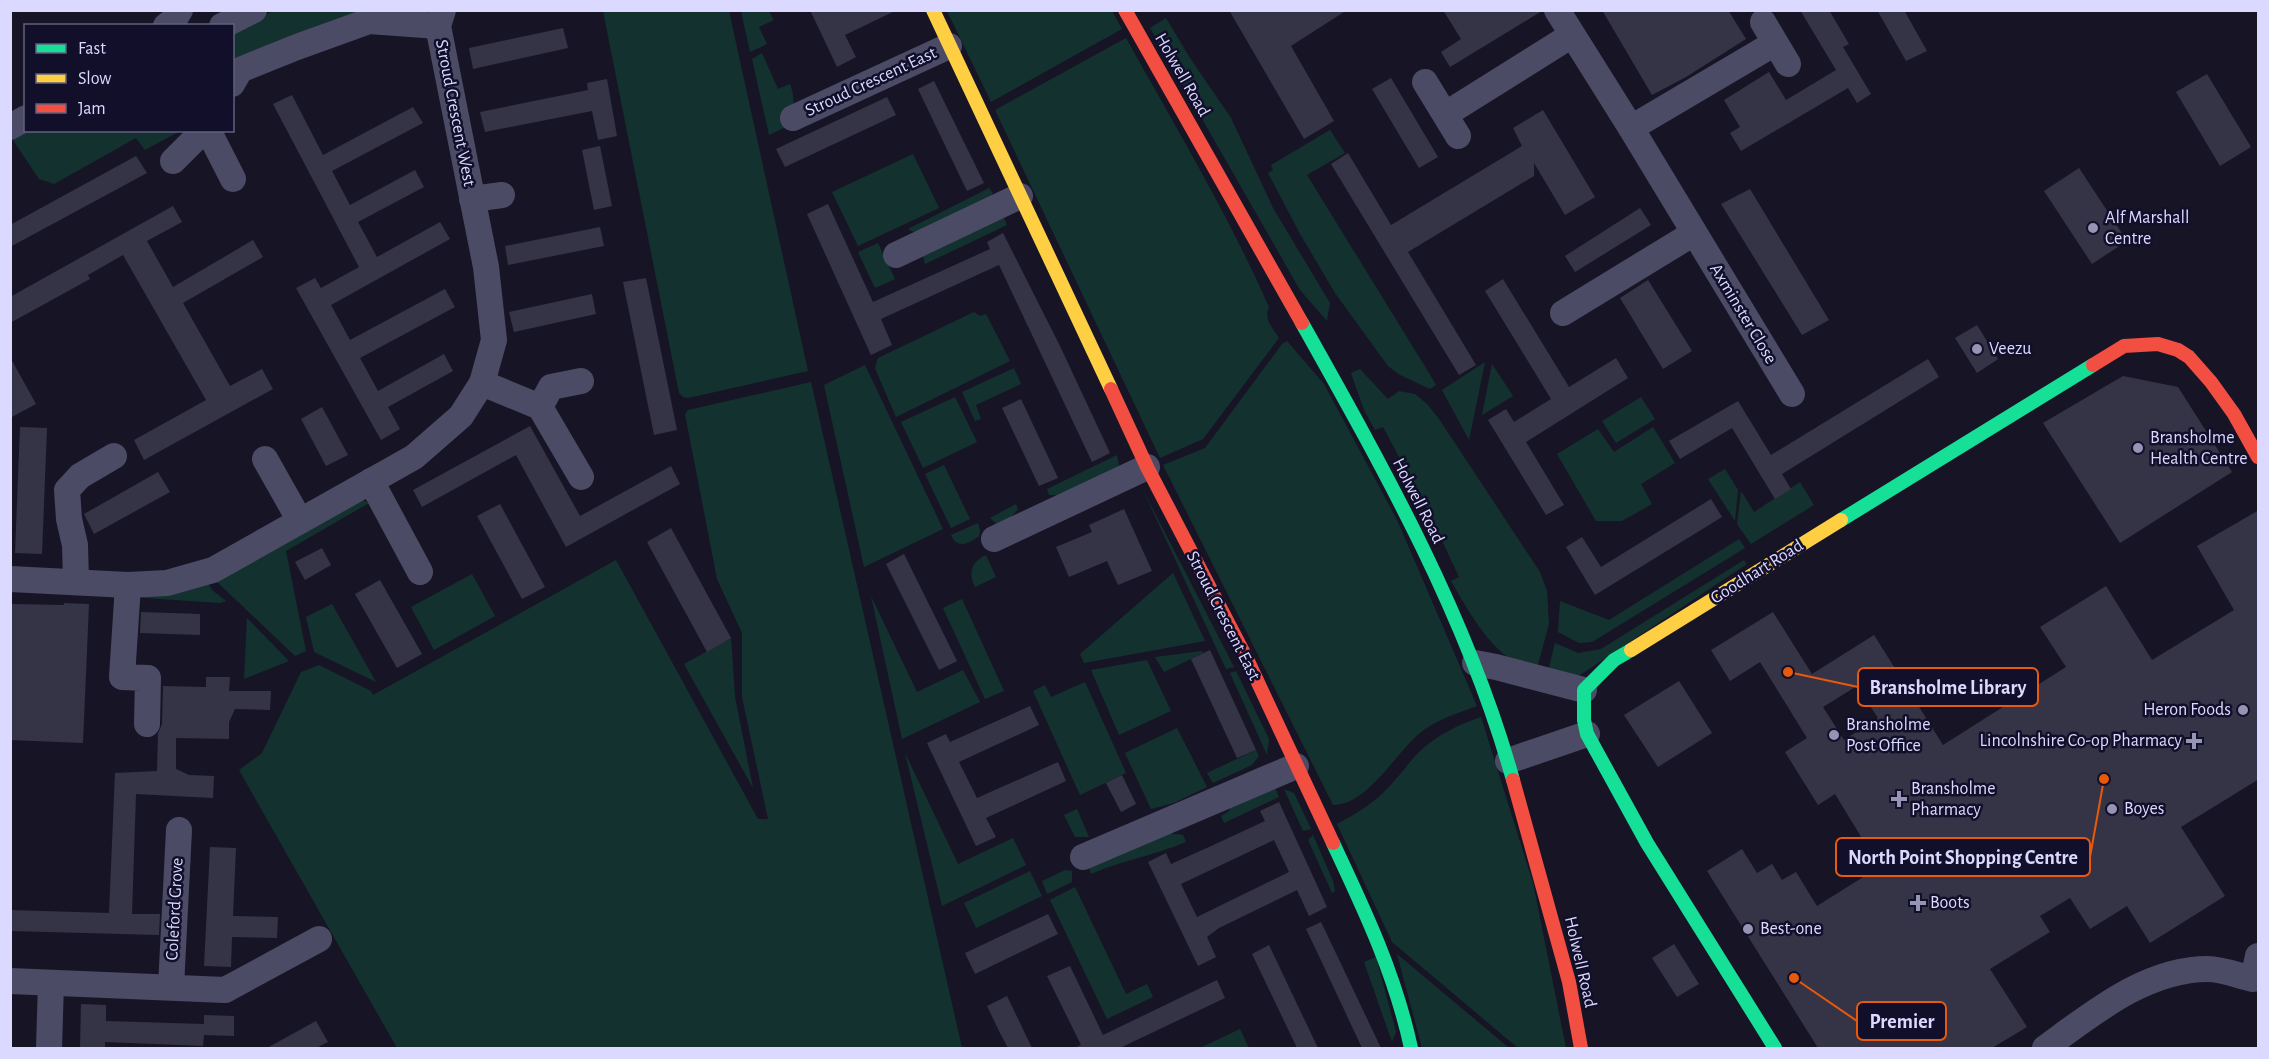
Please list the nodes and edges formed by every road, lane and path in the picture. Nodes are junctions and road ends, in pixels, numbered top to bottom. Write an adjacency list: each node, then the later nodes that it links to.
1 (180, 10): 7 (street)
2 (933, 10): 10 (street, Stroud Crescent East)
3 (1125, 10): 46 (street, Holwell Road)
4 (1557, 10): 9 (street, Axminster Close)
5 (251, 11): 8 (street)
6 (441, 18): 12 (street, Stroud Crescent West); 26 (street, Stroud Crescent West)
7 (169, 24)
8 (226, 24)
9 (1572, 35): 14 (street); 18 (street, Axminster Close)
10 (949, 46): 15 (street, Stroud Crescent East); 25 (street, Stroud Crescent East)
11 (1788, 64): 18 (street)
12 (234, 80)
13 (1425, 82): 14 (street)
14 (1446, 114): 21 (street)
15 (793, 118)
16 (24, 119): 17 (street)
17 (10, 127)
18 (1631, 128): 27 (street, Axminster Close)
19 (204, 132): 22 (street)
20 (207, 132): 23 (street)
21 (1458, 136)
22 (173, 161)
23 (232, 178)
24 (502, 195): 26 (street, Stroud Crescent West)
25 (1020, 196): 28 (street); 37 (street, Stroud Crescent East)
26 (472, 199): 31 (street, Stroud Crescent West)
27 (1694, 233): 29 (street); 32 (street, Axminster Close)
28 (896, 255)
29 (1564, 314)
30 (582, 381): 33 (street)
31 (482, 383): 33 (street); 39 (street, Stroud Crescent West)
32 (1792, 394)
33 (540, 407): 38 (street)
34 (114, 456): 44 (street)
35 (2259, 457): 47 (street, Goodhart Road)
36 (265, 459): 40 (street)
37 (1147, 467): 41 (street); 51 (street, Stroud Crescent East)
38 (581, 477)
39 (371, 481): 40 (street, Stroud Crescent West); 42 (street)
40 (300, 521): 45 (street, Stroud Crescent West)
41 (994, 539)
42 (420, 572)
43 (10, 579): 44 (street, Stroud Crescent West)
44 (76, 581): 45 (street, Stroud Crescent West)
45 (128, 585): 48 (street)
46 (1474, 663): 47 (street); 50 (street, Holwell Road)
47 (1584, 690): 49 (street)
48 (147, 724)
49 (1587, 734): 50 (street); 62 (street)
50 (1508, 761): 61 (street, Holwell Road)
51 (1296, 766): 53 (street); 60 (street, Stroud Crescent East)
52 (179, 830): 58 (street, Coleford Grove)
53 (1083, 856)
54 (319, 939): 58 (street, Coleford Grove)
55 (2257, 973): 63 (street)
56 (10, 981): 57 (street, Coleford Grove)
57 (51, 983): 58 (street, Coleford Grove); 59 (street)
58 (171, 987)
59 (49, 1048)
60 (1412, 1048)
61 (1581, 1048)
62 (1775, 1048)
63 (2045, 1048)

